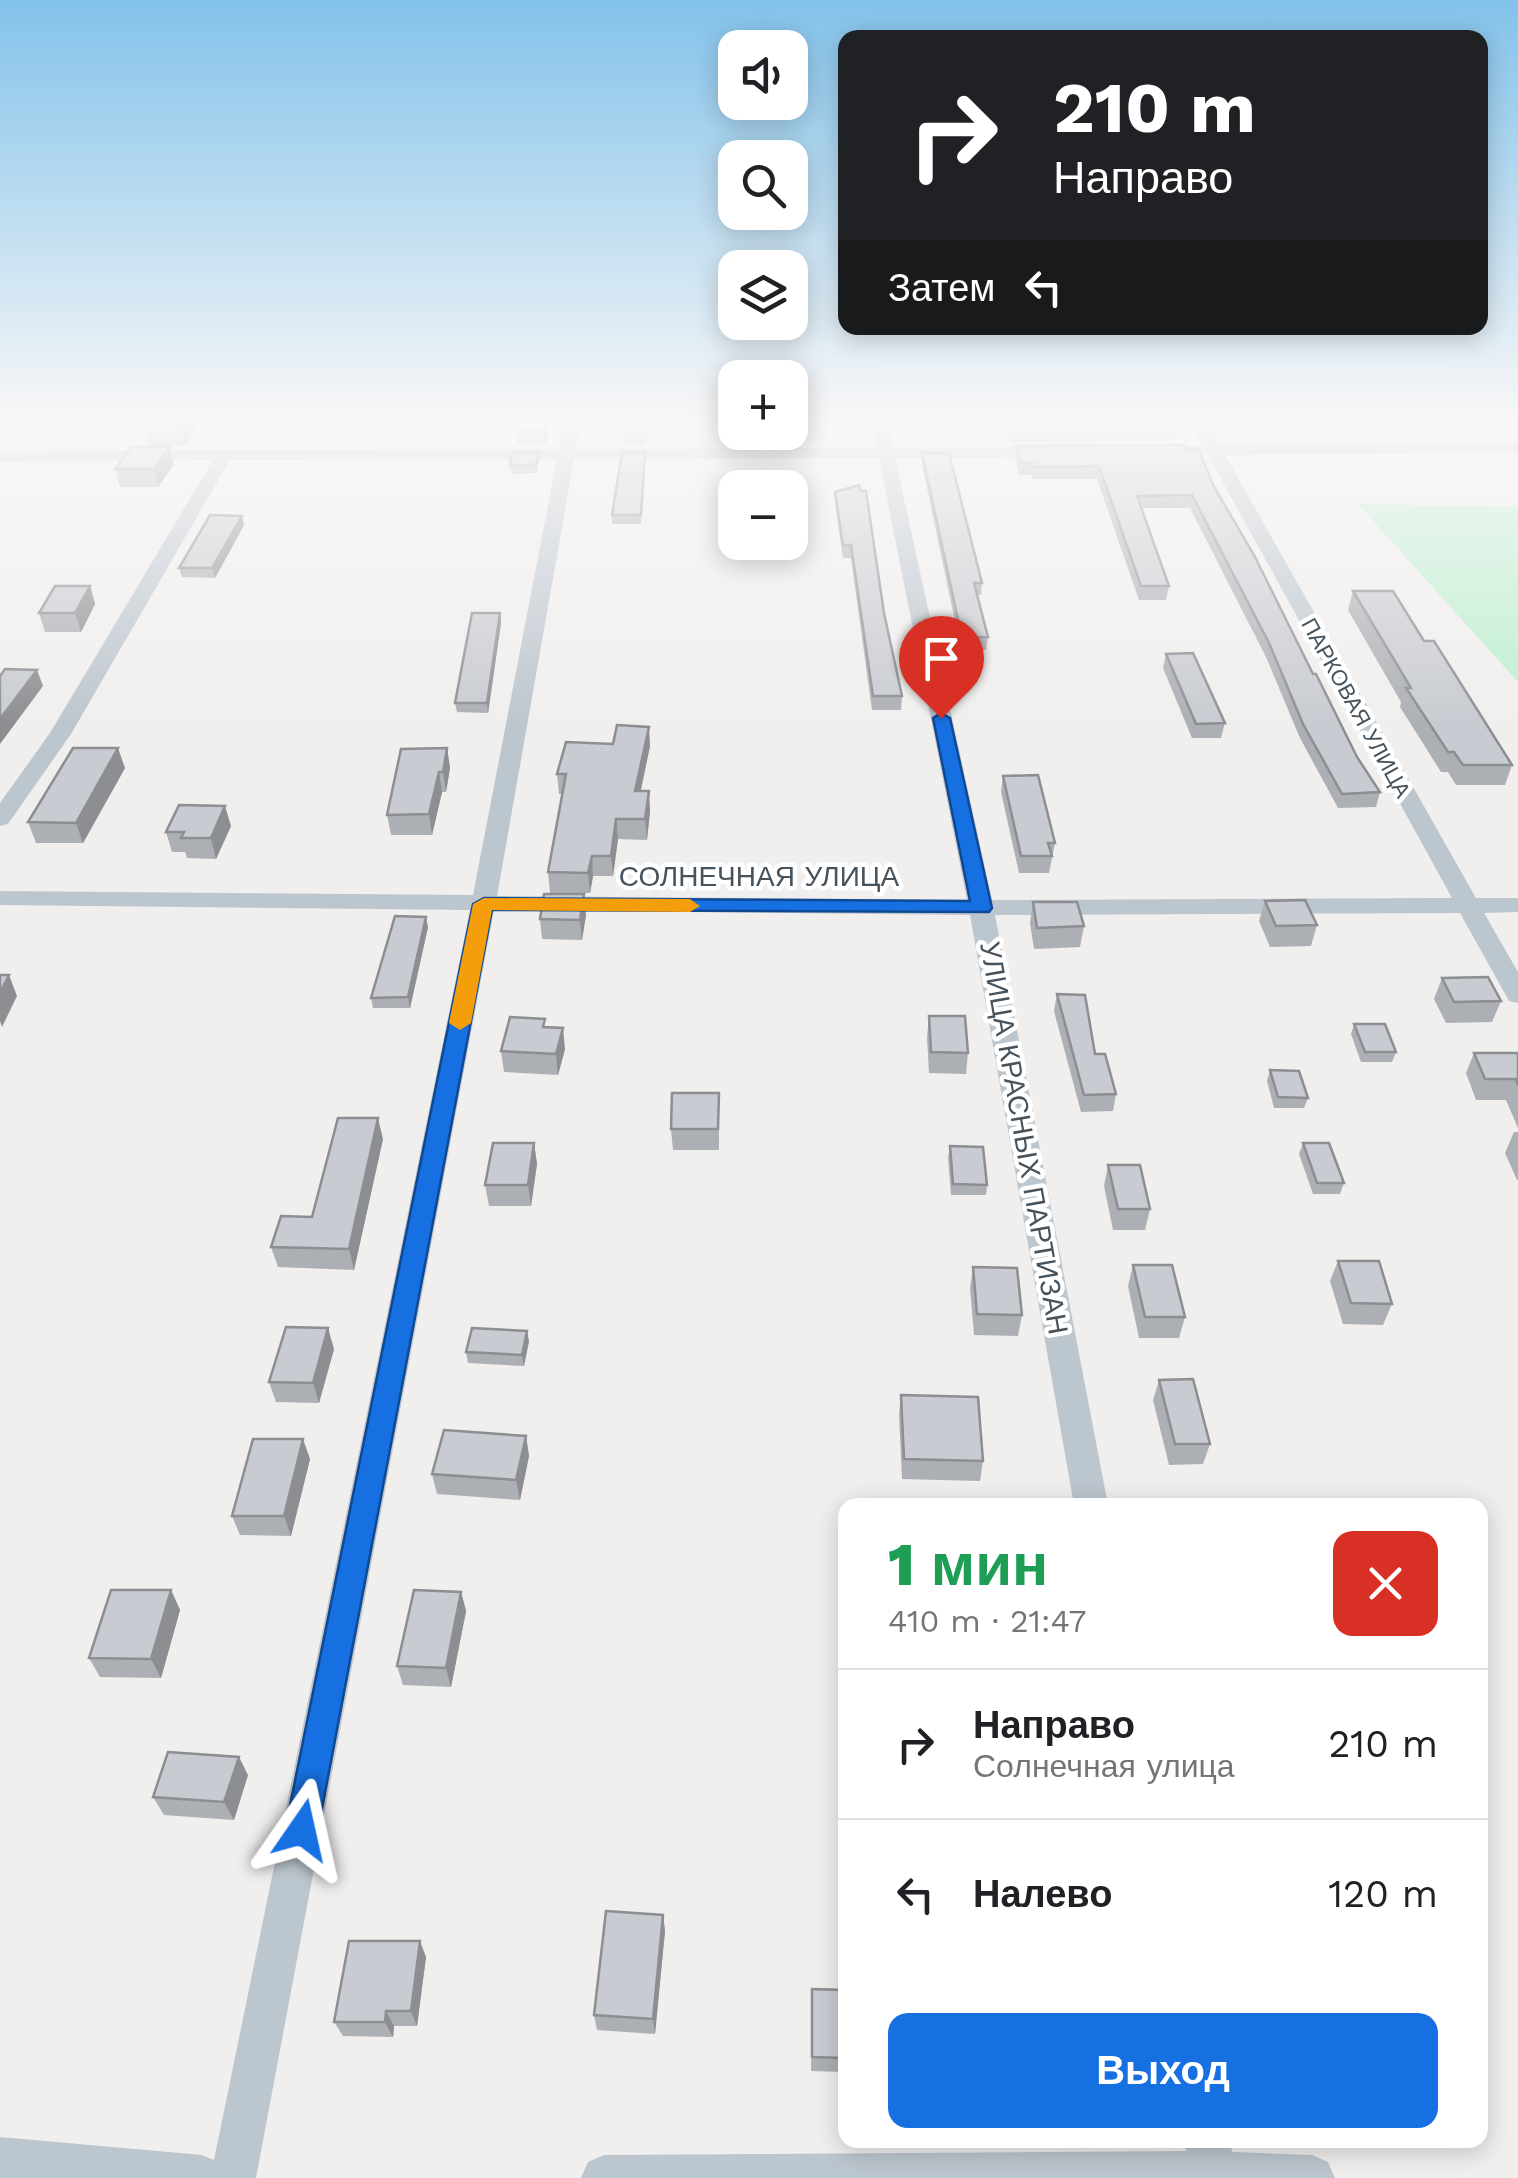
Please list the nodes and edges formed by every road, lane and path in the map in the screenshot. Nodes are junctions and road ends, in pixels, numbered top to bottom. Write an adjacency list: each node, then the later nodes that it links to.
1 (186, 522): 5 (street)
2 (554, 522): 7 (street)
3 (899, 522): 10 (street, УЛИЦА КРАСНЫХ ПАРТИЗАН)
4 (1251, 522): 8 (street, ПАРКОВАЯ УЛИЦА)
5 (0, 818)
6 (0, 898): 7 (street, СОЛНЕЧНАЯ УЛИЦА)
7 (484, 904): 10 (street, СОЛНЕЧНАЯ УЛИЦА); 16 (street)
8 (1467, 905): 9 (street, СОЛНЕЧНАЯ УЛИЦА); 10 (street, СОЛНЕЧНАЯ УЛИЦА); 11 (street, ПАРКОВАЯ УЛИЦА)
9 (1518, 905)
10 (982, 908): 12 (street, УЛИЦА КРАСНЫХ ПАРТИЗАН)
11 (1518, 995)
12 (1090, 1498)
13 (1210, 2157): 17 (street); 18 (street)
14 (0, 2160): 15 (street)
15 (202, 2178)
16 (234, 2178)
17 (604, 2178)
18 (1312, 2178)

